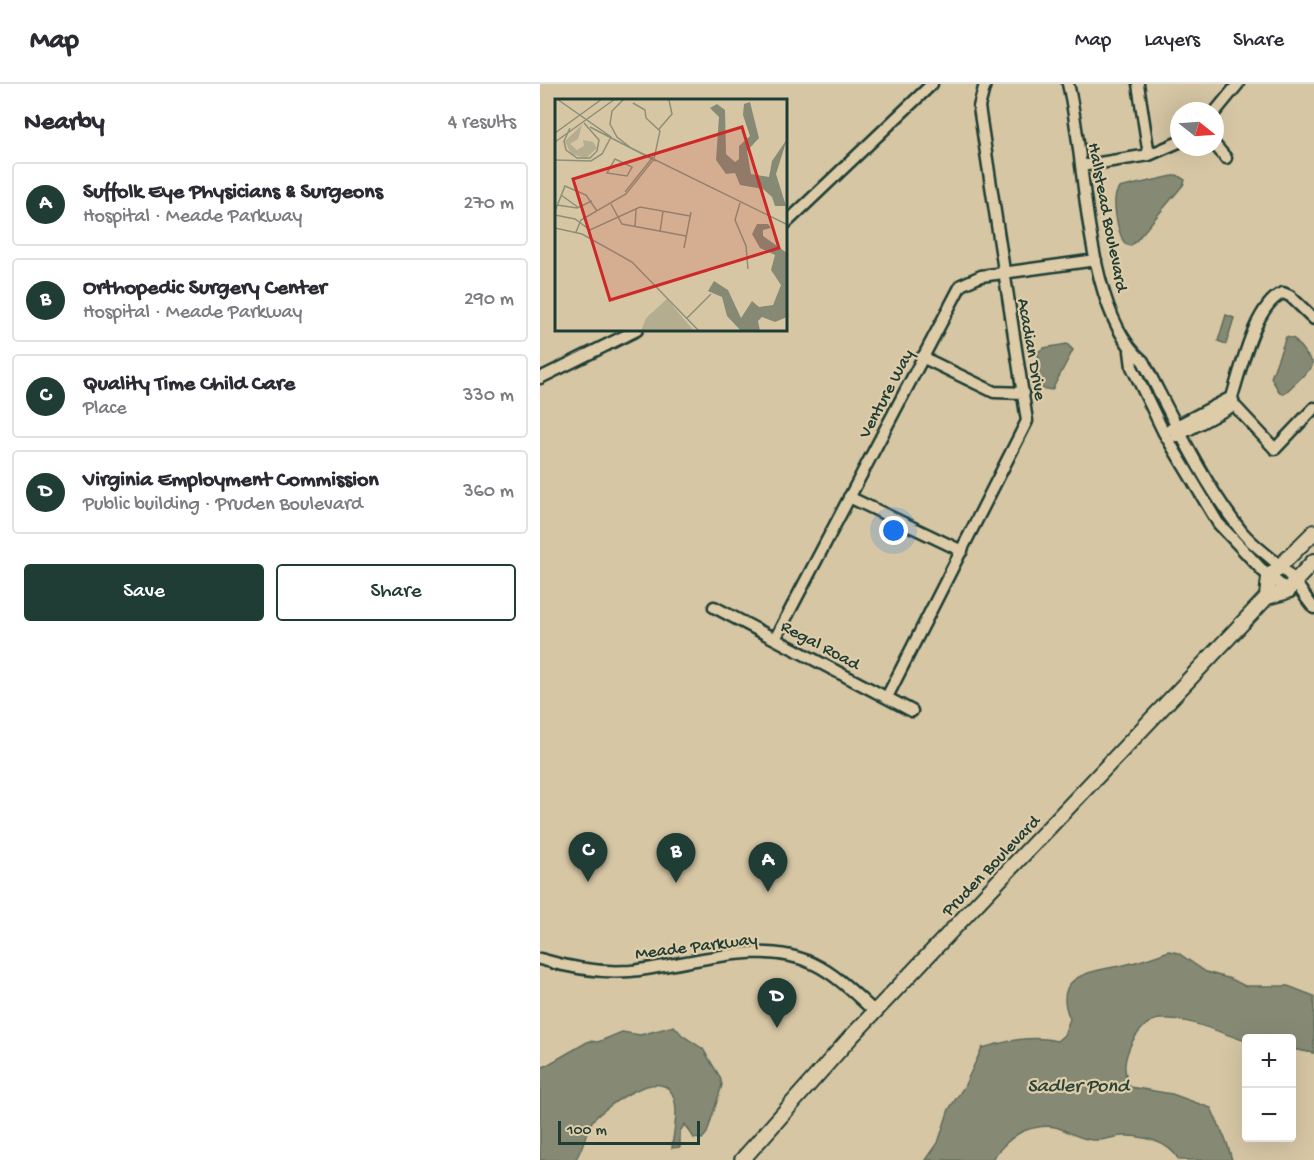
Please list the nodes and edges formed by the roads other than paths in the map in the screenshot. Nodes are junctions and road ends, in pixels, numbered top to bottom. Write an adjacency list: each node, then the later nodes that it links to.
1 (932, 84): 12 (street)
2 (985, 84): 14 (street, Acadian Drive)
3 (1068, 84): 11 (street, Hallstead Boulevard)
4 (1138, 84): 8 (street)
5 (1238, 84): 6 (street)
6 (1223, 102)
7 (1170, 146): 8 (street)
8 (1149, 155): 11 (street)
9 (1224, 156): 10 (street)
10 (1226, 158)
11 (1081, 166): 13 (street, Hallstead Boulevard)
12 (788, 221)
13 (1096, 260): 14 (street, Venture Way); 17 (street, Hallstead Boulevard)
14 (1003, 272): 18 (street, Venture Way); 20 (street, Acadian Drive)
15 (1314, 319): 21 (street)
16 (633, 332): 19 (street)
17 (1131, 351): 23 (street, Hallstead Boulevard); 24 (street, Hallstead Boulevard)
18 (922, 357): 20 (street); 25 (street, Venture Way)
19 (540, 378)
20 (1024, 393): 27 (street, Acadian Drive)
21 (1233, 401): 22 (street); 23 (street)
22 (1314, 408)
23 (1179, 430): 24 (street); 29 (street, Hallstead Boulevard)
24 (1167, 437): 29 (street, Hallstead Boulevard)
25 (849, 497): 27 (street); 34 (street, Venture Way)
26 (1314, 532): 29 (main road)
27 (962, 551): 35 (street, Acadian Drive)
28 (1314, 561): 30 (main road)
29 (1274, 572): 30 (street); 31 (main road)
30 (1290, 586): 31 (main road); 33 (street)
31 (1267, 597): 38 (main road, Pruden Boulevard)
32 (714, 608): 34 (street, Regal Road)
33 (1314, 608)
34 (775, 639): 35 (street, Regal Road)
35 (887, 697): 36 (street, Regal Road)
36 (912, 711)
37 (540, 959): 38 (street, Meade Parkway)
38 (874, 1012): 39 (main road, Pruden Boulevard)
39 (742, 1160)

